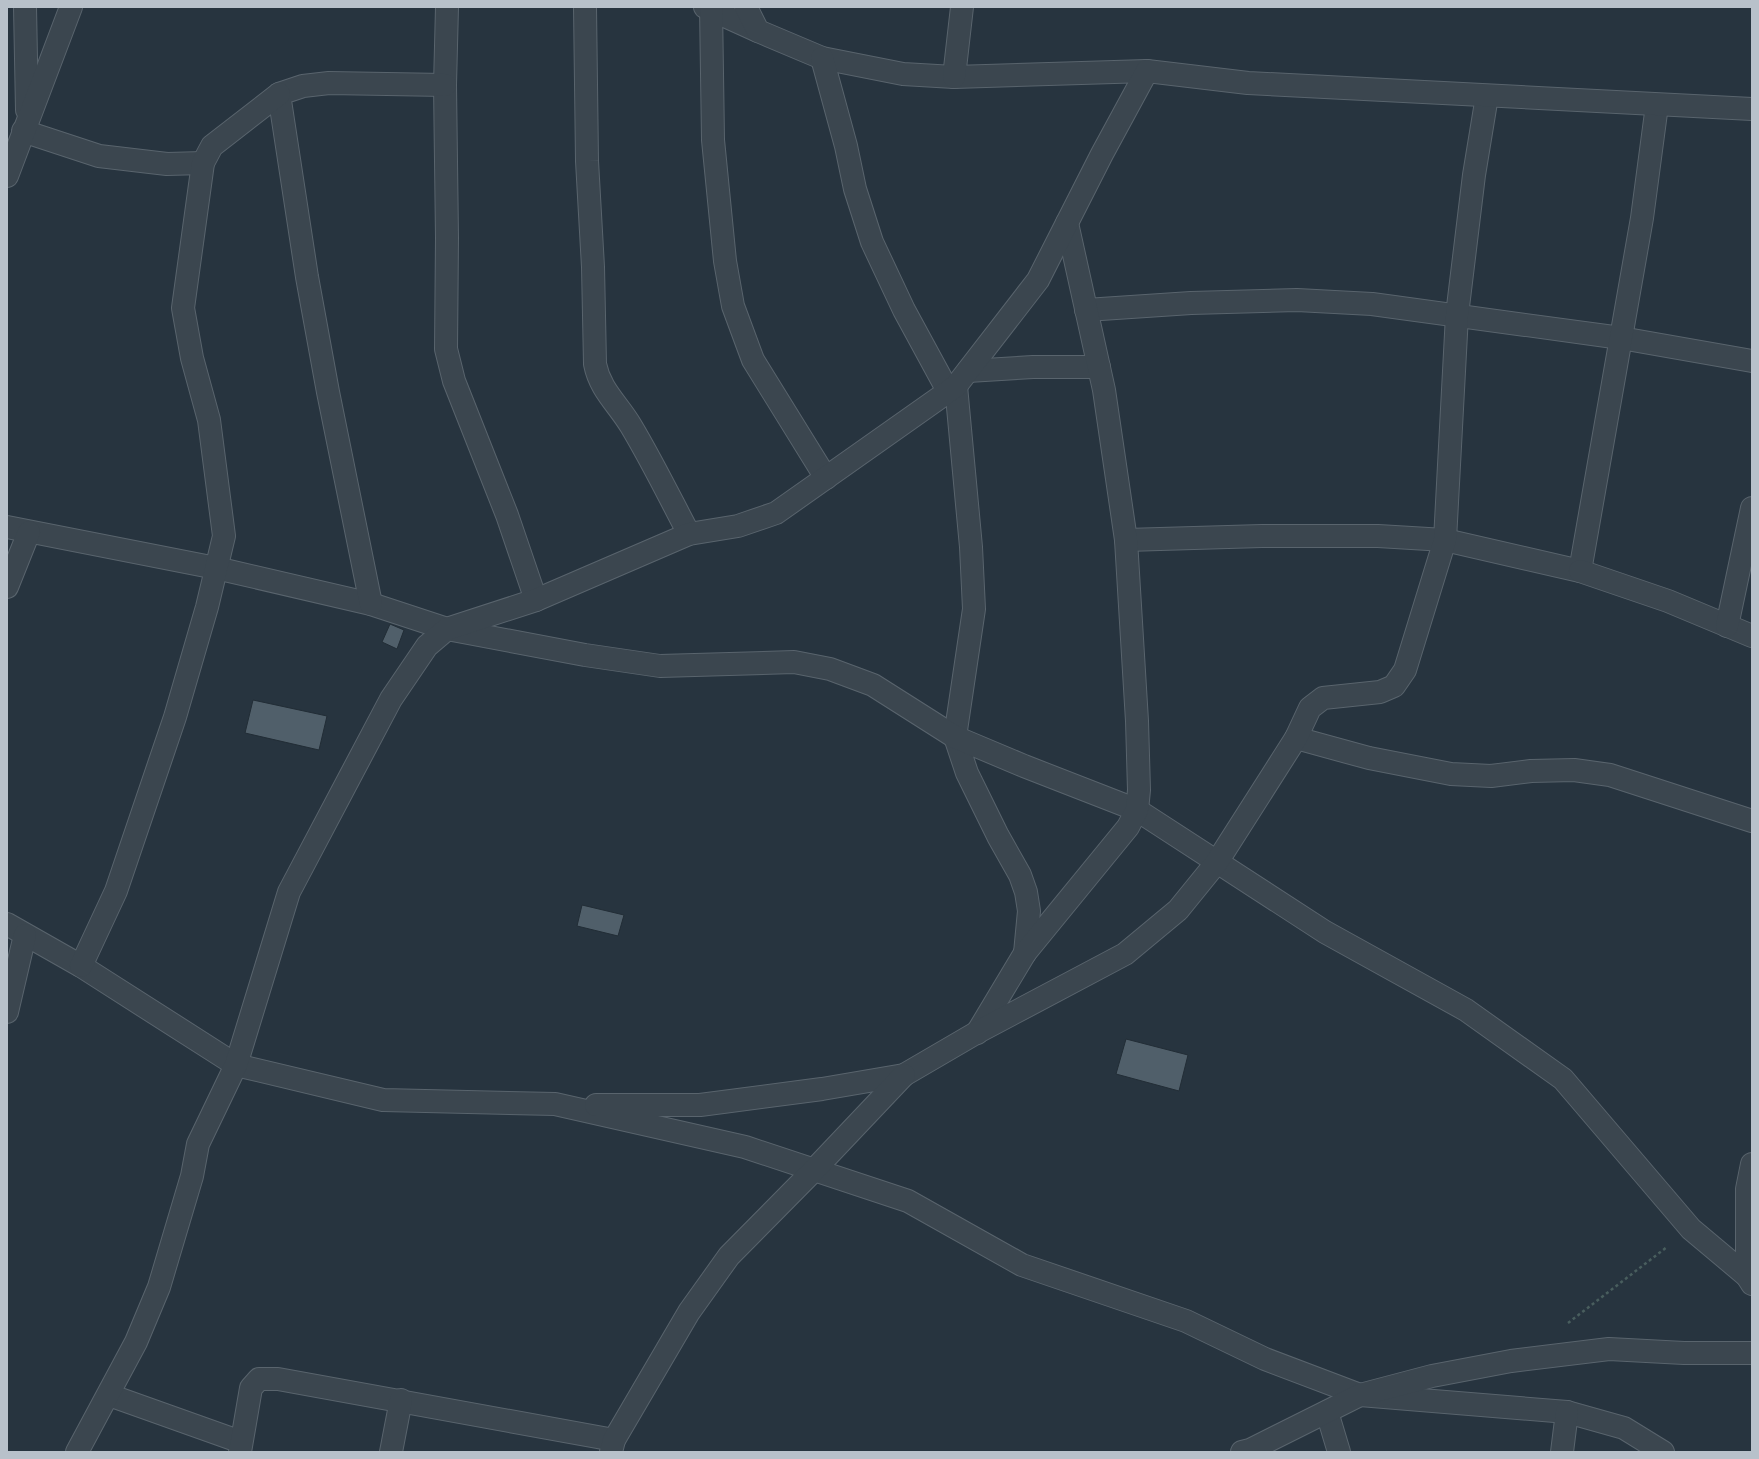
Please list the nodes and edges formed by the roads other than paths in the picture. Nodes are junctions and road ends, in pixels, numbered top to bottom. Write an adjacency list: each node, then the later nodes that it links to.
1 (25, 7): 17 (street)
2 (71, 7): 17 (street)
3 (447, 7): 12 (street)
4 (585, 7): 31 (street)
5 (746, 7): 8 (street)
6 (962, 7): 11 (street)
7 (709, 8): 8 (street); 27 (street)
8 (758, 31): 9 (street)
9 (822, 58): 11 (street); 26 (street)
10 (1147, 71): 11 (street); 14 (street); 20 (street)
11 (954, 77)
12 (445, 85): 13 (street); 37 (street)
13 (279, 94): 18 (street); 38 (street)
14 (1487, 96): 15 (street); 22 (street)
15 (1657, 104): 16 (street); 23 (street)
16 (1752, 109)
17 (25, 126): 18 (street); 19 (street)
18 (203, 163): 34 (street)
19 (7, 176)
20 (1067, 223): 21 (street); 26 (street)
21 (1086, 310): 22 (street); 25 (street)
22 (1457, 315): 23 (street); 33 (street)
23 (1621, 338): 24 (street); 35 (street)
24 (1752, 361)
25 (1099, 367): 26 (street); 32 (street)
26 (957, 383): 27 (street); 42 (street)
27 (826, 478): 31 (street)
28 (1752, 508): 39 (street)
29 (7, 528): 30 (street)
30 (29, 532): 34 (street); 36 (street)
31 (689, 534): 37 (street)
32 (1126, 540): 33 (street); 44 (street)
33 (1446, 540): 35 (street); 43 (street)
34 (216, 568): 38 (street); 50 (street)
35 (1580, 571): 39 (street)
36 (7, 587)
37 (536, 600): 40 (street)
38 (372, 604): 40 (street)
39 (1727, 626): 41 (street)
40 (447, 629): 42 (street); 53 (street)
41 (1752, 636)
42 (955, 737): 44 (street); 49 (street)
43 (1296, 738): 45 (street); 46 (street)
44 (1136, 810): 46 (street); 49 (street)
45 (1752, 821)
46 (1217, 862): 52 (street); 58 (street)
47 (7, 924): 48 (street)
48 (25, 935): 50 (street); 51 (street)
49 (1026, 953): 52 (street)
50 (81, 966): 53 (street)
51 (7, 1012)
52 (976, 1033): 54 (street)
53 (236, 1065): 55 (street); 60 (street)
54 (904, 1075): 55 (street); 57 (street)
55 (555, 1104): 57 (street)
56 (1752, 1164): 58 (street)
57 (814, 1170): 61 (street); 65 (street)
58 (1750, 1280)
59 (1752, 1353): 61 (street)
60 (109, 1395): 66 (street); 67 (street)
61 (1360, 1395): 63 (street); 64 (street)
62 (401, 1400): 65 (street); 66 (street); 68 (street)
63 (1326, 1412): 69 (street); 70 (street)
64 (1567, 1412): 71 (street); 72 (street)
65 (612, 1446)
66 (240, 1447)
67 (77, 1452)
68 (391, 1452)
69 (1242, 1452)
70 (1339, 1452)
71 (1562, 1452)
72 (1663, 1452)

